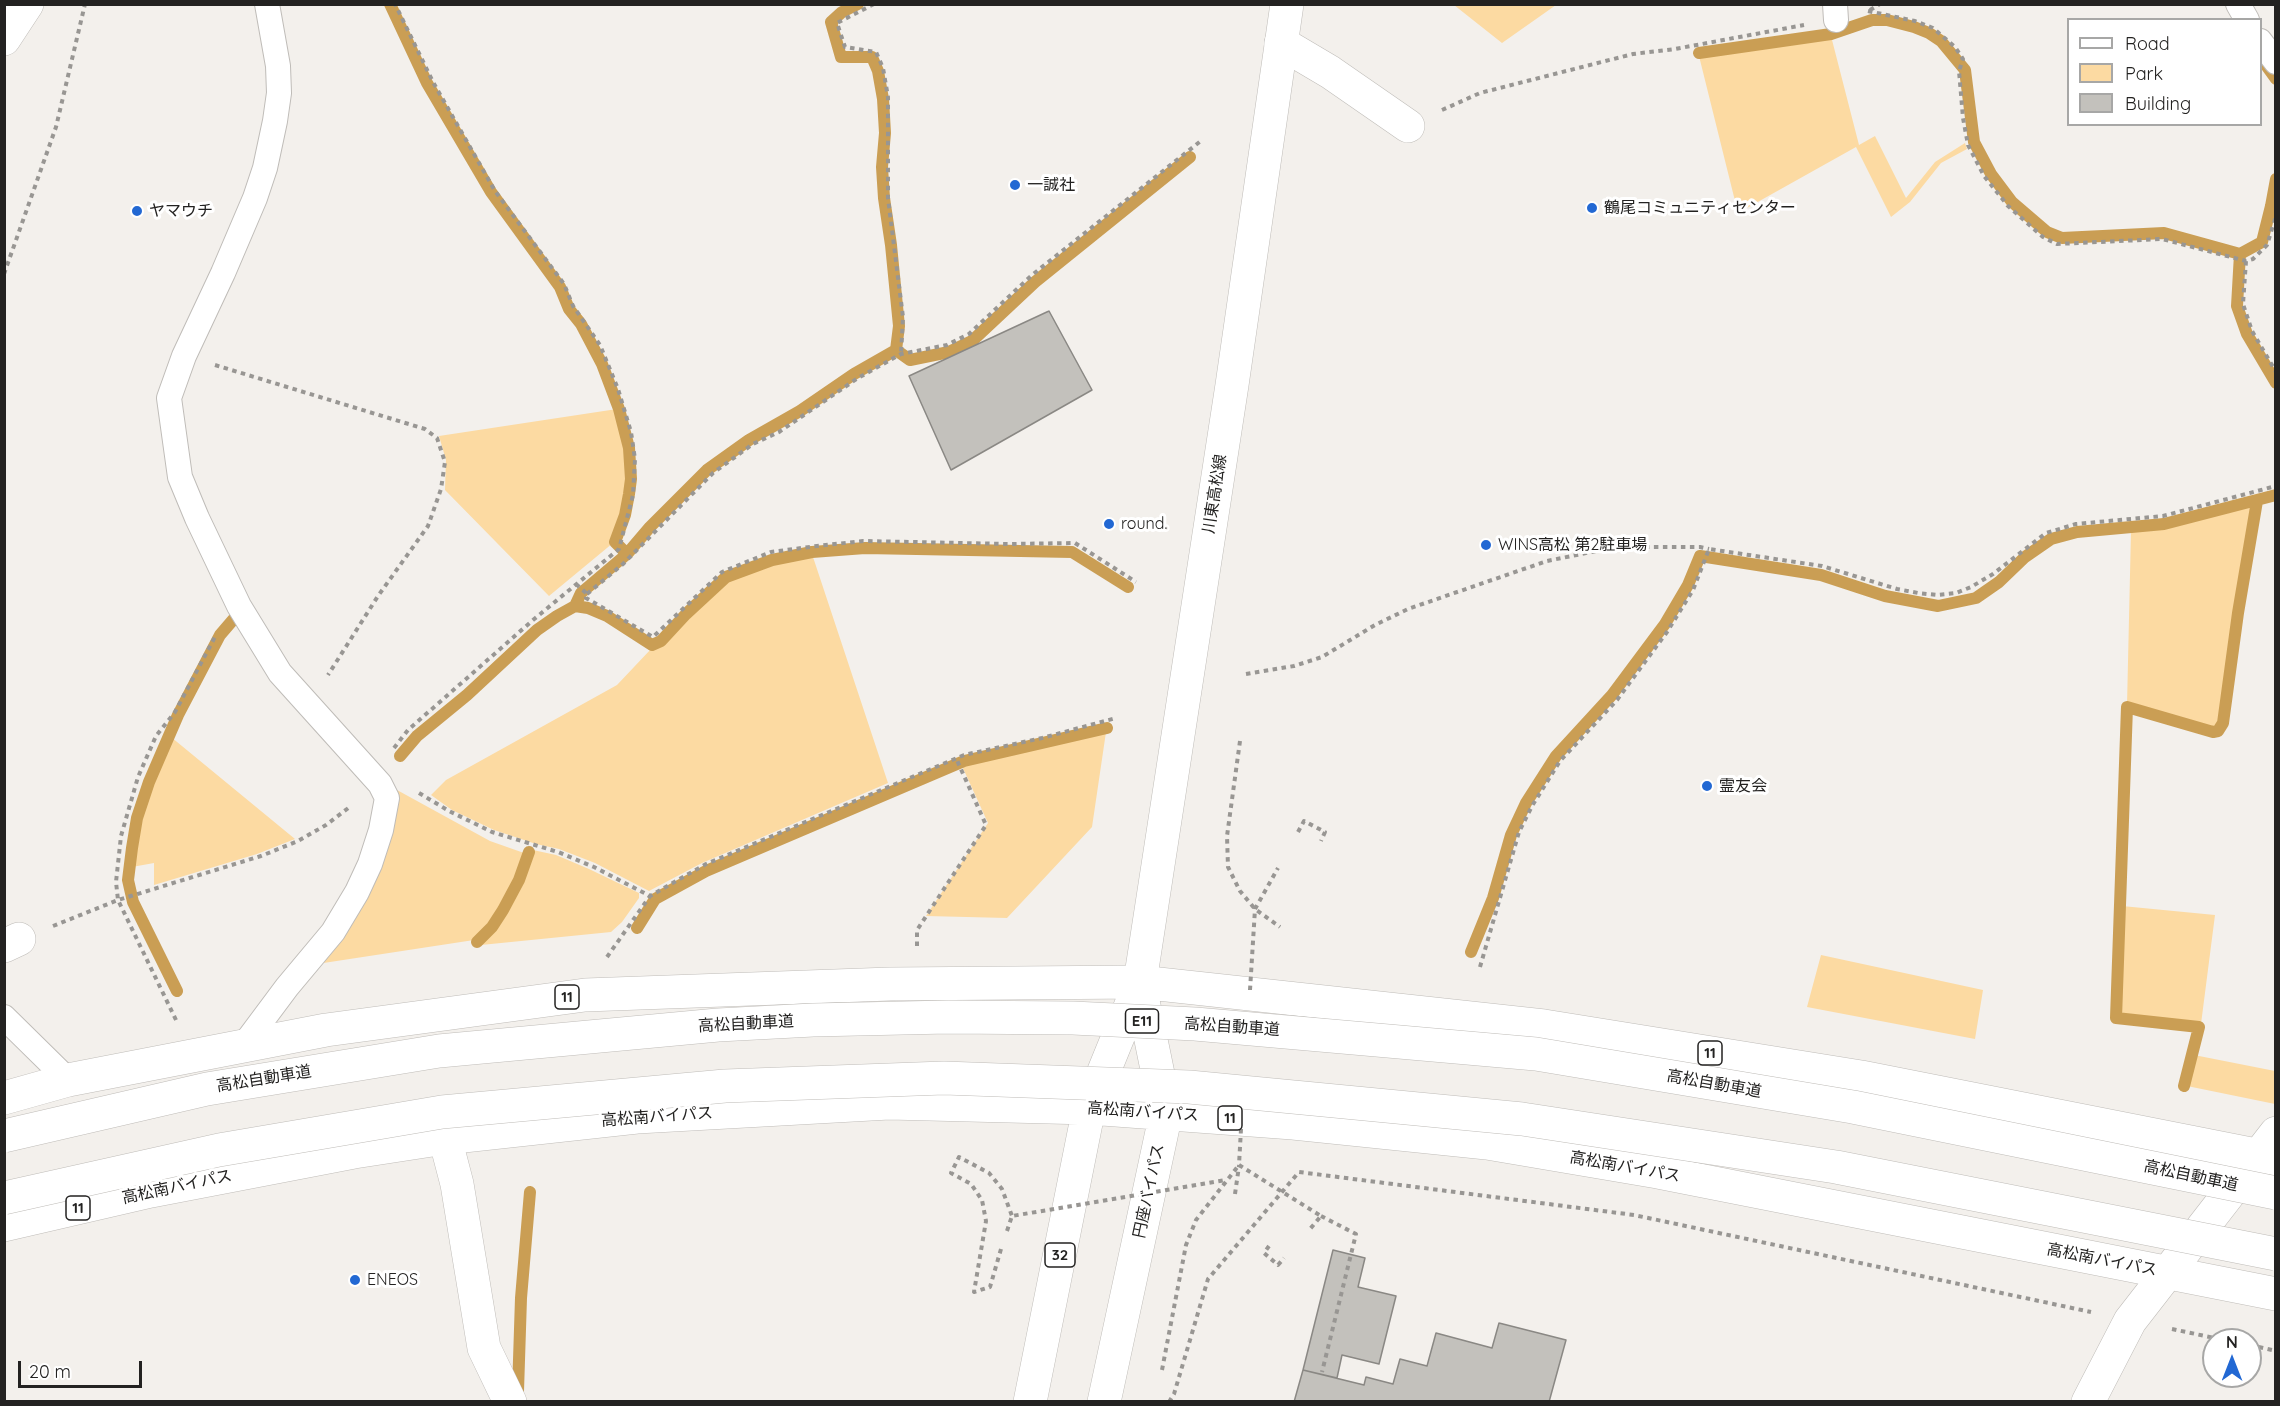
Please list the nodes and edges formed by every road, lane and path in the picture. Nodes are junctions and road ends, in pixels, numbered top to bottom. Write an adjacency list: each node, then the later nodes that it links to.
1 (27, 4): 11 (main road)
2 (84, 4): 19 (path)
3 (267, 4): 21 (lane)
4 (395, 4): 26 (path)
5 (874, 4): 20 (path)
6 (1287, 4): 12 (main road, 川東高松線)
7 (2238, 4): 10 (lane)
8 (1868, 11): 18 (path)
9 (1836, 12): 15 (path)
10 (2246, 18)
11 (4, 39)
12 (1281, 43): 15 (main road); 42 (main road, 川東高松線)
13 (2262, 44): 14 (lane)
14 (2276, 62)
15 (1408, 126)
16 (1202, 140): 20 (path)
17 (2276, 216): 18 (path)
18 (2246, 261): 22 (path)
19 (4, 274)
20 (901, 354): 27 (path)
21 (184, 356): 28 (lane); 30 (path)
22 (2276, 372)
23 (2276, 486): 24 (path)
24 (1709, 549): 29 (path); 41 (path)
25 (1136, 582): 27 (path)
26 (576, 584): 27 (path); 34 (path)
27 (587, 594)
28 (239, 606): 30 (lane); 38 (path)
29 (1246, 674)
30 (308, 706): 34 (lane)
31 (1116, 718): 33 (path)
32 (1240, 741): 39 (path)
33 (956, 758): 37 (path); 43 (path)
34 (380, 784): 37 (path); 38 (path); 46 (lane)
35 (1298, 832): 36 (path)
36 (1321, 841)
37 (650, 896): 44 (path)
38 (118, 900): 40 (path); 47 (path)
39 (1280, 927)
40 (12, 943)
41 (1480, 967)
42 (1140, 982): 43 (main road, 11); 50 (main road, 32); 51 (main road, 円座バイパス); 54 (main road, 11)
43 (918, 984): 44 (main road, 11)
44 (585, 995): 46 (main road, 11)
45 (4, 1017): 48 (lane)
46 (243, 1046): 47 (main road, 11)
47 (192, 1056): 48 (main road, 11)
48 (68, 1080): 49 (main road, 11)
49 (4, 1098)
50 (1089, 1108): 51 (main road, 高松南バイパス / 11); 53 (main road, 高松南バイパス / 11); 74 (main road, 32)
51 (1166, 1113): 67 (main road, 高松南バイパス / 11); 75 (main road, 円座バイパス)
52 (4, 1136): 56 (main road, 高松自動車道 / E11, bridge)
53 (445, 1138): 61 (main road, 高松南バイパス / 11); 73 (main road)
54 (2270, 1149): 67 (main road)
55 (1226, 1180): 57 (path); 59 (path, bridge); 71 (path)
56 (2276, 1193)
57 (1235, 1194)
58 (4, 1198): 65 (main road, bridge)
59 (1012, 1216): 62 (path, bridge); 64 (path)
60 (1321, 1216): 72 (path)
61 (4, 1225)
62 (1007, 1231)
63 (1269, 1246): 66 (path)
64 (1001, 1249)
65 (2276, 1254)
66 (1284, 1258)
67 (2167, 1273): 68 (main road, 高松南バイパス / 11); 69 (main road)
68 (2276, 1294)
69 (2130, 1321): 70 (path); 76 (path); 77 (main road)
70 (2202, 1336)
71 (1162, 1370)
72 (1322, 1372)
73 (510, 1401)
74 (1030, 1401)
75 (1104, 1401)
76 (1169, 1401)
77 (2088, 1401)

